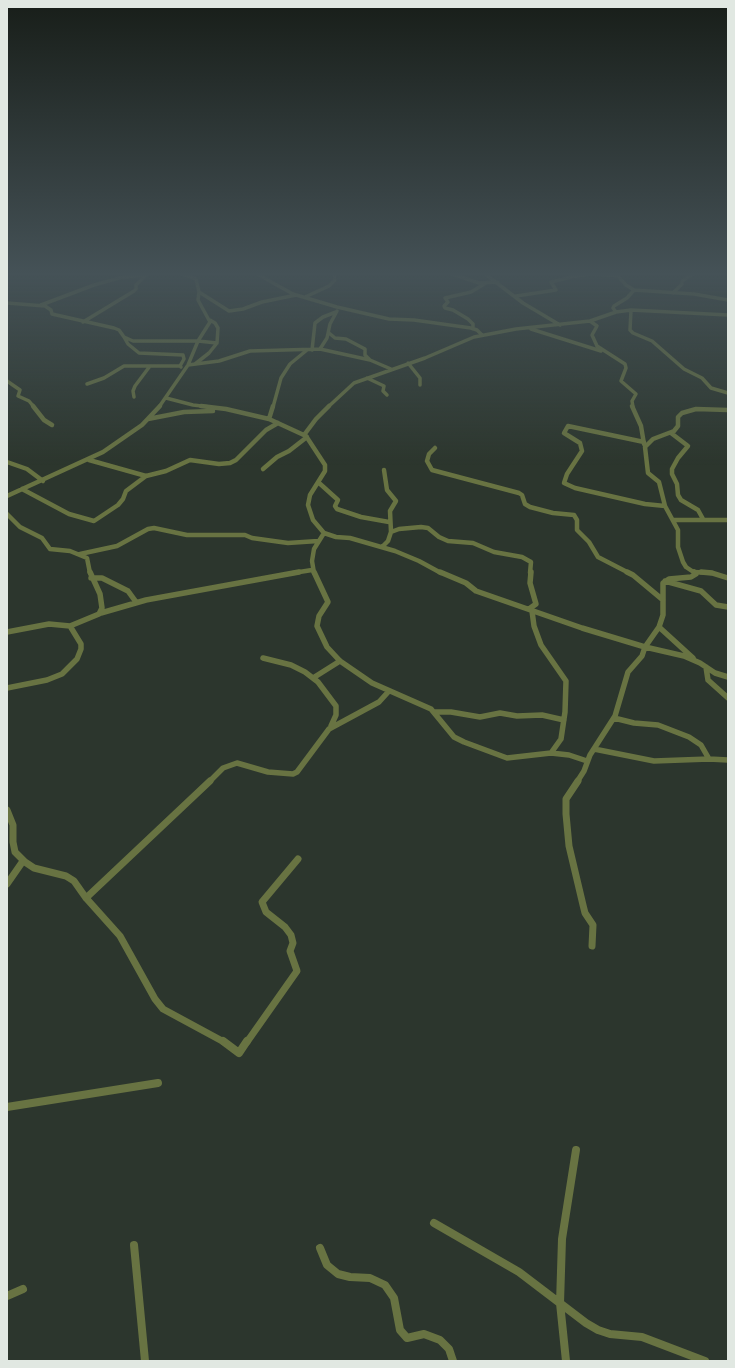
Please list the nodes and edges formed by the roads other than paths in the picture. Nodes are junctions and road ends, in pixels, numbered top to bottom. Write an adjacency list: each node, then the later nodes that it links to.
1 (124, 337): 22 (street)
2 (127, 338): 12 (street)
3 (201, 338): 12 (street)
4 (217, 338): 13 (street)
5 (313, 338): 16 (street)
6 (326, 338): 14 (street)
7 (335, 338): 18 (street)
8 (471, 338): 19 (street)
9 (559, 338): 17 (street)
10 (593, 338): 17 (street)
11 (644, 338): 29 (street)
12 (198, 342): 13 (street); 23 (street)
13 (217, 344): 20 (street)
14 (320, 349): 16 (street); 18 (street)
15 (307, 350): 16 (street); 20 (street); 36 (street)
16 (312, 350)
17 (606, 352): 41 (street)
18 (370, 360): 24 (street)
19 (408, 363): 24 (street); 28 (street)
20 (195, 364): 23 (street)
21 (150, 366): 22 (street); 27 (street); 31 (street)
22 (180, 366): 23 (street)
23 (187, 367): 32 (street)
24 (391, 369): 25 (street)
25 (366, 378): 30 (street); 40 (street)
26 (7, 381): 38 (street)
27 (87, 384)
28 (420, 385)
29 (728, 393)
30 (387, 395)
31 (134, 397)
32 (166, 398): 33 (street); 35 (street)
33 (223, 409): 35 (street); 36 (street)
34 (728, 410): 39 (street)
35 (148, 419): 43 (street)
36 (269, 419): 37 (street)
37 (278, 424): 40 (street); 47 (street)
38 (52, 425)
39 (671, 433): 41 (street); 54 (street)
40 (306, 436): 45 (street); 49 (street)
41 (644, 444): 52 (street); 52 (street)
42 (435, 448): 68 (street)
43 (89, 460): 47 (street); 48 (street)
44 (7, 462): 48 (street)
45 (263, 469)
46 (384, 470): 57 (street)
47 (146, 476): 50 (street)
48 (43, 480): 50 (street)
49 (318, 482): 57 (street); 59 (street)
50 (22, 489): 51 (street)
51 (7, 496)
52 (665, 506): 55 (street)
53 (7, 514): 62 (street)
54 (703, 519): 55 (street); 56 (street)
55 (673, 520): 64 (street)
56 (728, 520)
57 (389, 522): 58 (street)
58 (391, 532): 61 (street); 71 (street)
59 (324, 533): 60 (street); 61 (street)
60 (318, 541): 62 (street); 63 (street)
61 (382, 547): 71 (street)
62 (80, 554): 65 (street)
63 (312, 570): 69 (street); 79 (street)
64 (694, 572): 66 (street); 67 (street)
65 (91, 578): 69 (street); 72 (street)
66 (728, 578)
67 (665, 581): 68 (street); 70 (street)
68 (663, 600): 74 (street)
69 (136, 602): 72 (street)
70 (728, 607)
71 (530, 610): 76 (street); 88 (street)
72 (101, 613): 73 (street)
73 (70, 626): 75 (street); 83 (street)
74 (659, 627): 76 (street); 78 (street)
75 (7, 632)
76 (646, 646): 78 (street); 87 (street)
77 (263, 658): 82 (street)
78 (696, 661): 80 (street)
79 (340, 662): 82 (street); 84 (street)
80 (706, 667): 81 (street); 85 (street)
81 (728, 677)
82 (313, 678): 89 (street)
83 (7, 688)
84 (388, 690): 86 (street); 89 (street)
85 (728, 698)
86 (434, 712): 88 (street); 91 (street)
87 (614, 718): 90 (street); 92 (street)
88 (564, 720): 91 (street)
89 (331, 727): 99 (street)
90 (594, 749): 92 (street); 94 (street)
91 (551, 753): 94 (street)
92 (709, 759): 93 (street)
93 (728, 760)
94 (587, 761): 100 (street)
95 (7, 810): 97 (street)
96 (298, 859): 99 (street)
97 (23, 861): 98 (street); 99 (street)
98 (7, 884)
99 (86, 898)
100 (592, 946)
101 (158, 1083): 102 (street)
102 (7, 1107)
103 (576, 1150): 109 (street)
104 (434, 1223): 109 (street)
105 (134, 1245): 110 (street)
106 (320, 1248): 111 (street)
107 (23, 1288): 108 (street)
108 (7, 1296)
109 (560, 1303): 112 (street); 113 (street)
110 (145, 1361)
111 (453, 1361)
112 (566, 1361)
113 (705, 1361)

